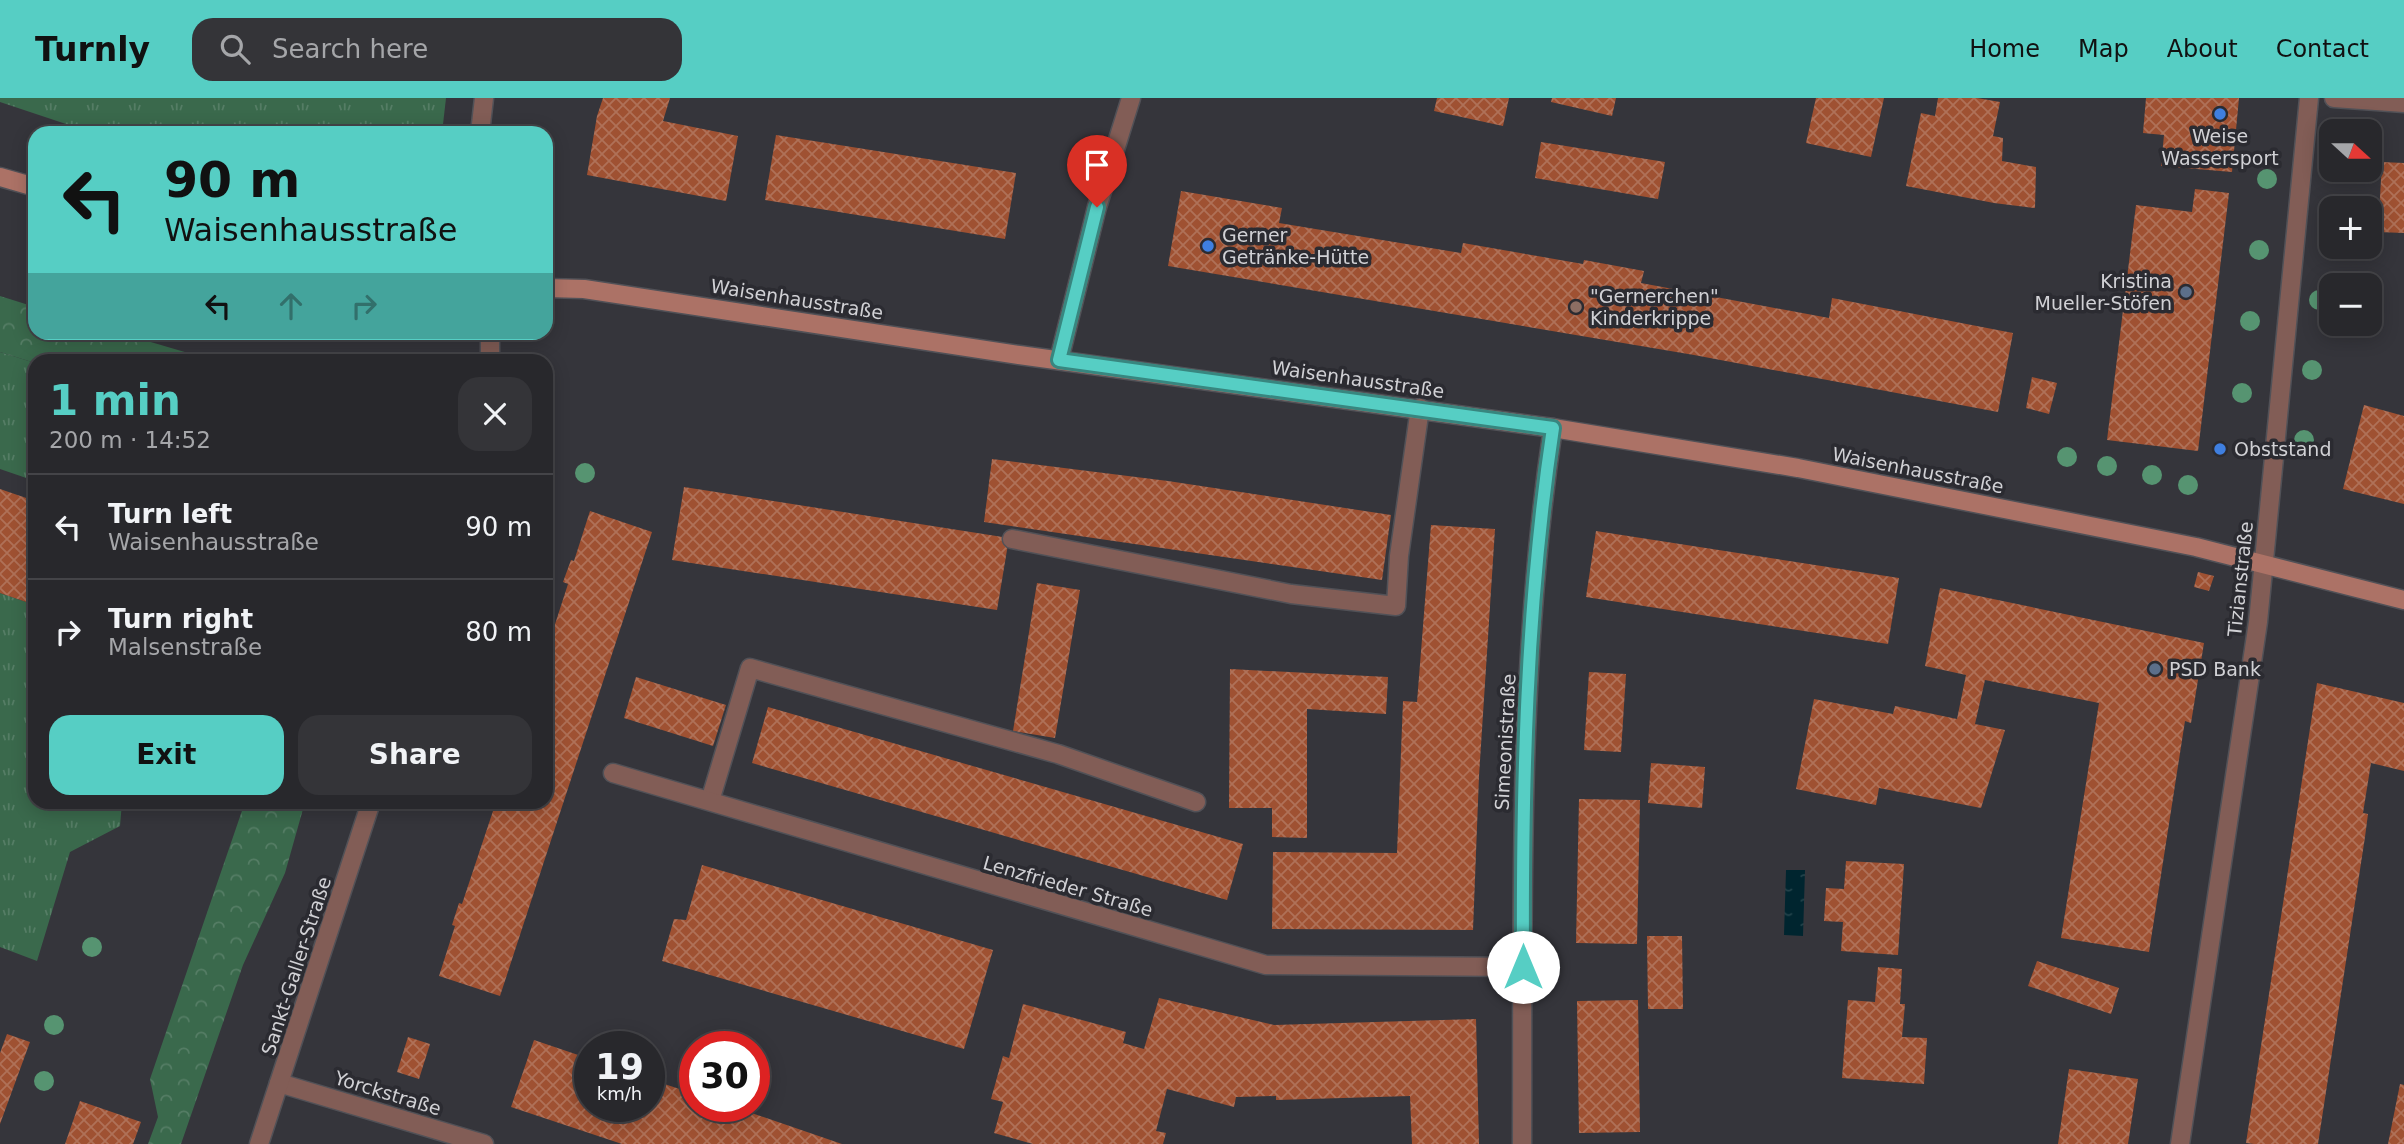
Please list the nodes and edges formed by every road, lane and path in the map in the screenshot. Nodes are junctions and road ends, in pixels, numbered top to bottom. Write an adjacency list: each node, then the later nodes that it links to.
1 (485, 98): 6 (street)
2 (1130, 98): 10 (street)
3 (2309, 98): 14 (street, Tizianstraße)
4 (2334, 98): 5 (street)
5 (2404, 103)
6 (481, 126)
7 (0, 177): 8 (street)
8 (28, 185)
9 (553, 288): 10 (street, Waisenhausstraße)
10 (1059, 360): 11 (street, Waisenhausstraße)
11 (1420, 408): 12 (street, Waisenhausstraße); 13 (street)
12 (1553, 428): 14 (street, Waisenhausstraße); 20 (street, Simeonistraße)
13 (1012, 538)
14 (2263, 563): 15 (street, Waisenhausstraße); 25 (street, Tizianstraße)
15 (2404, 600)
16 (613, 773): 17 (street, Lenzfrieder Straße)
17 (710, 802): 18 (street); 20 (street, Lenzfrieder Straße)
18 (1196, 802)
19 (369, 809): 21 (street, Sankt-Galler-Straße)
20 (1523, 967): 24 (street, Simeonistraße)
21 (279, 1083): 22 (street, Sankt-Galler-Straße); 23 (street, Yorckstraße)
22 (259, 1144)
23 (484, 1144)
24 (1522, 1144)
25 (2180, 1144)

